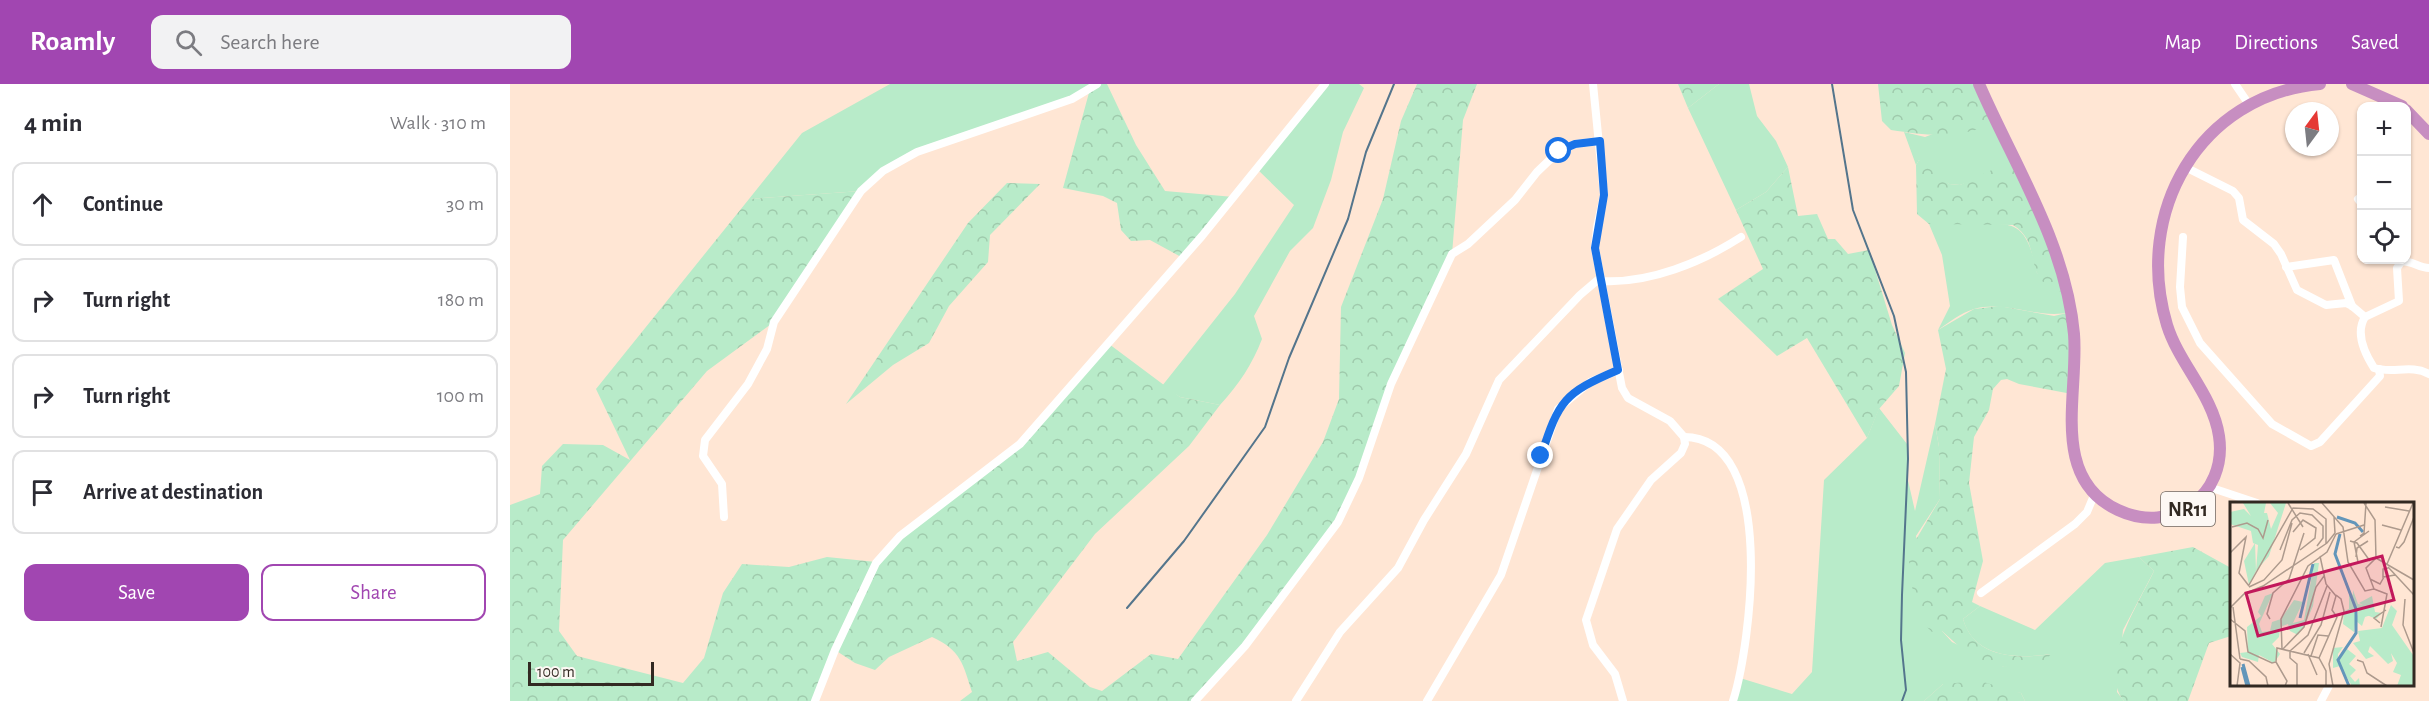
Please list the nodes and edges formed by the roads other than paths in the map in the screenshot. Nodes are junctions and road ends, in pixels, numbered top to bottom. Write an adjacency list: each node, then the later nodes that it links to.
1 (1098, 84): 30 (street)
2 (1325, 84): 33 (street)
3 (1593, 84): 12 (street)
4 (1979, 84): 28 (highway, NR11)
5 (2235, 84): 9 (street)
6 (2320, 84): 9 (highway, NR11)
7 (2352, 84): 8 (highway)
8 (2393, 102)
9 (2250, 106): 13 (highway, NR11)
10 (2411, 115): 11 (highway)
11 (2429, 134)
12 (1600, 141): 20 (street); 34 (street)
13 (2185, 167): 18 (street); 27 (highway, NR11)
14 (1741, 237): 20 (street)
15 (2183, 237): 23 (street)
16 (2411, 262): 19 (street)
17 (2396, 264): 22 (street)
18 (2286, 267): 21 (street); 21 (street)
19 (2429, 268)
20 (1601, 279): 24 (street); 35 (street)
21 (2352, 306): 22 (street)
22 (2365, 317): 23 (street)
23 (2379, 369): 25 (street)
24 (1618, 370): 26 (street); 36 (street)
25 (2429, 374)
26 (1684, 437): 37 (street); 38 (street)
27 (2209, 487): 28 (highway, NR11); 29 (street)
28 (2095, 493): 31 (street)
29 (2255, 502)
30 (724, 517)
31 (1981, 593)
32 (2329, 686): 39 (street)
33 (815, 701)
34 (1195, 701)
35 (1296, 701)
36 (1427, 701)
37 (1623, 701)
38 (1733, 701)
39 (2321, 701)

